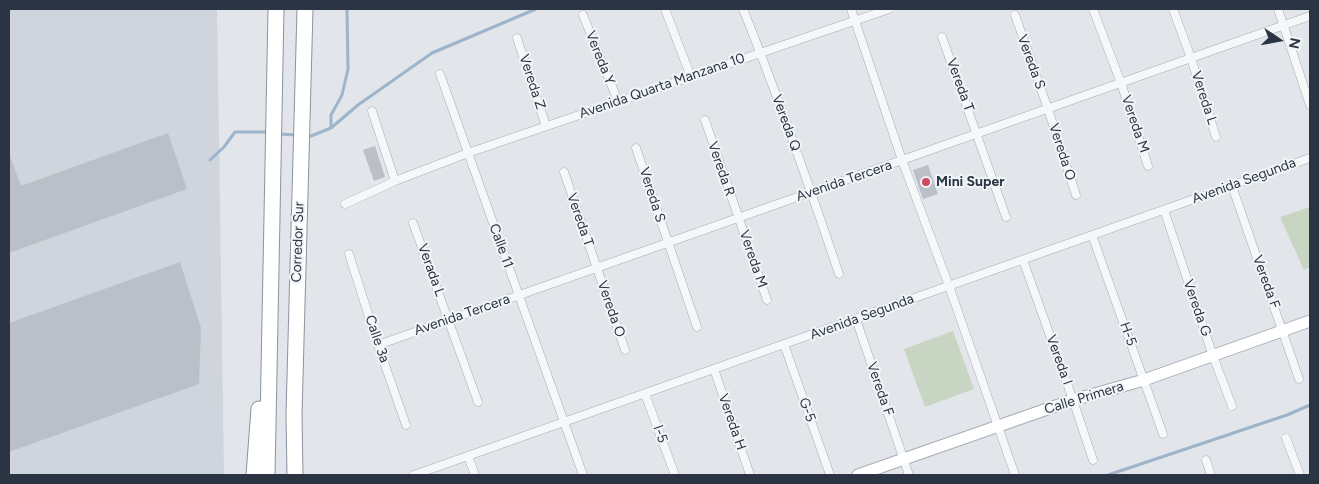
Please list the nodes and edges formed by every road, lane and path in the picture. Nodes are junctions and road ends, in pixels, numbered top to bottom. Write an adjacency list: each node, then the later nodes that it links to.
1 (276, 9): 54 (highway, Corredor Sur)
2 (305, 9): 71 (highway, Corredor Sur)
3 (665, 9): 20 (street)
4 (743, 9): 17 (street, Vereda Q)
5 (851, 9): 13 (street)
6 (890, 9): 13 (street, Avenida Quarta Manzana 10)
7 (1093, 9): 21 (street)
8 (1173, 9): 18 (street)
9 (1278, 9): 14 (street)
10 (583, 15): 22 (street, Vereda Y)
11 (1015, 15): 24 (street, Vereda S)
12 (1310, 16): 14 (street, Avenida Tercera)
13 (856, 21): 17 (street, Avenida Quarta Manzana 10); 33 (street)
14 (1284, 25): 18 (street, Avenida Tercera); 23 (street)
15 (942, 36): 28 (street, Vereda T)
16 (517, 38): 27 (street, Vereda Z)
17 (761, 53): 20 (street, Avenida Quarta Manzana 10); 38 (street, Vereda Q)
18 (1191, 58): 21 (street, Avenida Tercera); 29 (street, Vereda L)
19 (440, 74): 31 (street, Calle 11)
20 (691, 77): 22 (street, Avenida Quarta Manzana 10)
21 (1121, 83): 24 (street, Avenida Tercera); 34 (street, Vereda M)
22 (618, 101): 27 (street, Avenida Quarta Manzana 10)
23 (1310, 105)
24 (1048, 109): 28 (street, Avenida Tercera); 39 (street, Vereda O)
25 (372, 111): 36 (street)
26 (704, 120): 43 (street, Vereda R)
27 (546, 126): 31 (street, Avenida Quarta Manzana 10)
28 (977, 134): 33 (street, Avenida Tercera); 42 (street)
29 (1216, 137)
30 (636, 148): 46 (street, Vereda S)
31 (468, 154): 36 (street, Avenida Quarta Manzana 10); 52 (street, Calle 11)
32 (1310, 158): 37 (street, Avenida Segunda)
33 (902, 160): 38 (street, Avenida Tercera); 51 (street)
34 (1148, 166)
35 (564, 172): 49 (street, Vereda T)
36 (395, 181): 40 (street, Avenida Quarta Manzana 10)
37 (1232, 186): 41 (street, Avenida Segunda); 59 (street, Vereda F)
38 (811, 192): 43 (street, Avenida Tercera); 50 (street, Vereda Q)
39 (1076, 195)
40 (345, 204)
41 (1164, 210): 45 (street, Avenida Segunda); 63 (street, Vereda G)
42 (1006, 217)
43 (738, 218): 46 (street, Avenida Tercera); 53 (street, Vereda M)
44 (414, 223): 56 (street, Verada L)
45 (1092, 235): 48 (street, Avenida Segunda); 66 (street, H-5)
46 (668, 243): 49 (street, Avenida Tercera); 58 (street, Vereda S)
47 (349, 254): 61 (street, Calle 3a)
48 (1023, 260): 51 (street, Avenida Segunda); 68 (street, Vereda I)
49 (597, 268): 52 (street, Avenida Tercera); 62 (street, Vereda O)
50 (839, 274)
51 (949, 286): 55 (street, Avenida Segunda); 74 (street)
52 (519, 295): 56 (street, Avenida Tercera); 72 (street, Calle 11)
53 (767, 300)
54 (269, 303): 81 (highway); 82 (highway, Corredor Sur)
55 (856, 319): 60 (street, Avenida Segunda); 78 (street, Vereda F)
56 (449, 320): 61 (street, Avenida Tercera); 69 (street, Verada L)
57 (1310, 321): 59 (street, Calle Primera)
58 (697, 327)
59 (1284, 331): 63 (street, Calle Primera); 65 (street, Vereda F)
60 (784, 344): 64 (street, Avenida Segunda); 90 (street, G-5)
61 (378, 345): 73 (street, Calle 3a)
62 (625, 350)
63 (1213, 356): 66 (street, Calle Primera); 70 (street, Vereda G)
64 (714, 369): 67 (street, Avenida Segunda); 89 (street, Vereda H)
65 (1299, 379)
66 (1144, 380): 68 (street, Calle Primera); 75 (street, H-5)
67 (645, 394): 72 (street, Avenida Segunda); 88 (street, I-5)
68 (1073, 400): 74 (street, Calle Primera); 79 (street, Vereda I)
69 (478, 402)
70 (1232, 406)
71 (294, 414): 83 (highway, Corredor Sur); 84 (highway)
72 (564, 422): 77 (street, Avenida Segunda); 87 (street, Calle 11)
73 (406, 425)
74 (998, 426): 78 (street, Calle Primera); 93 (street)
75 (1162, 434)
76 (1286, 438): 95 (street)
77 (468, 456): 85 (street, Avenida Segunda); 86 (street)
78 (904, 459): 91 (street, Calle Primera); 92 (street, Vereda F)
79 (1093, 460)
80 (1206, 460): 94 (street)
81 (254, 475)
82 (267, 475)
83 (295, 475)
84 (300, 475)
85 (414, 475)
86 (475, 475)
87 (583, 475)
88 (675, 475)
89 (750, 475)
90 (830, 475)
91 (858, 475)
92 (909, 475)
93 (1015, 475)
94 (1211, 475)
95 (1300, 475)

